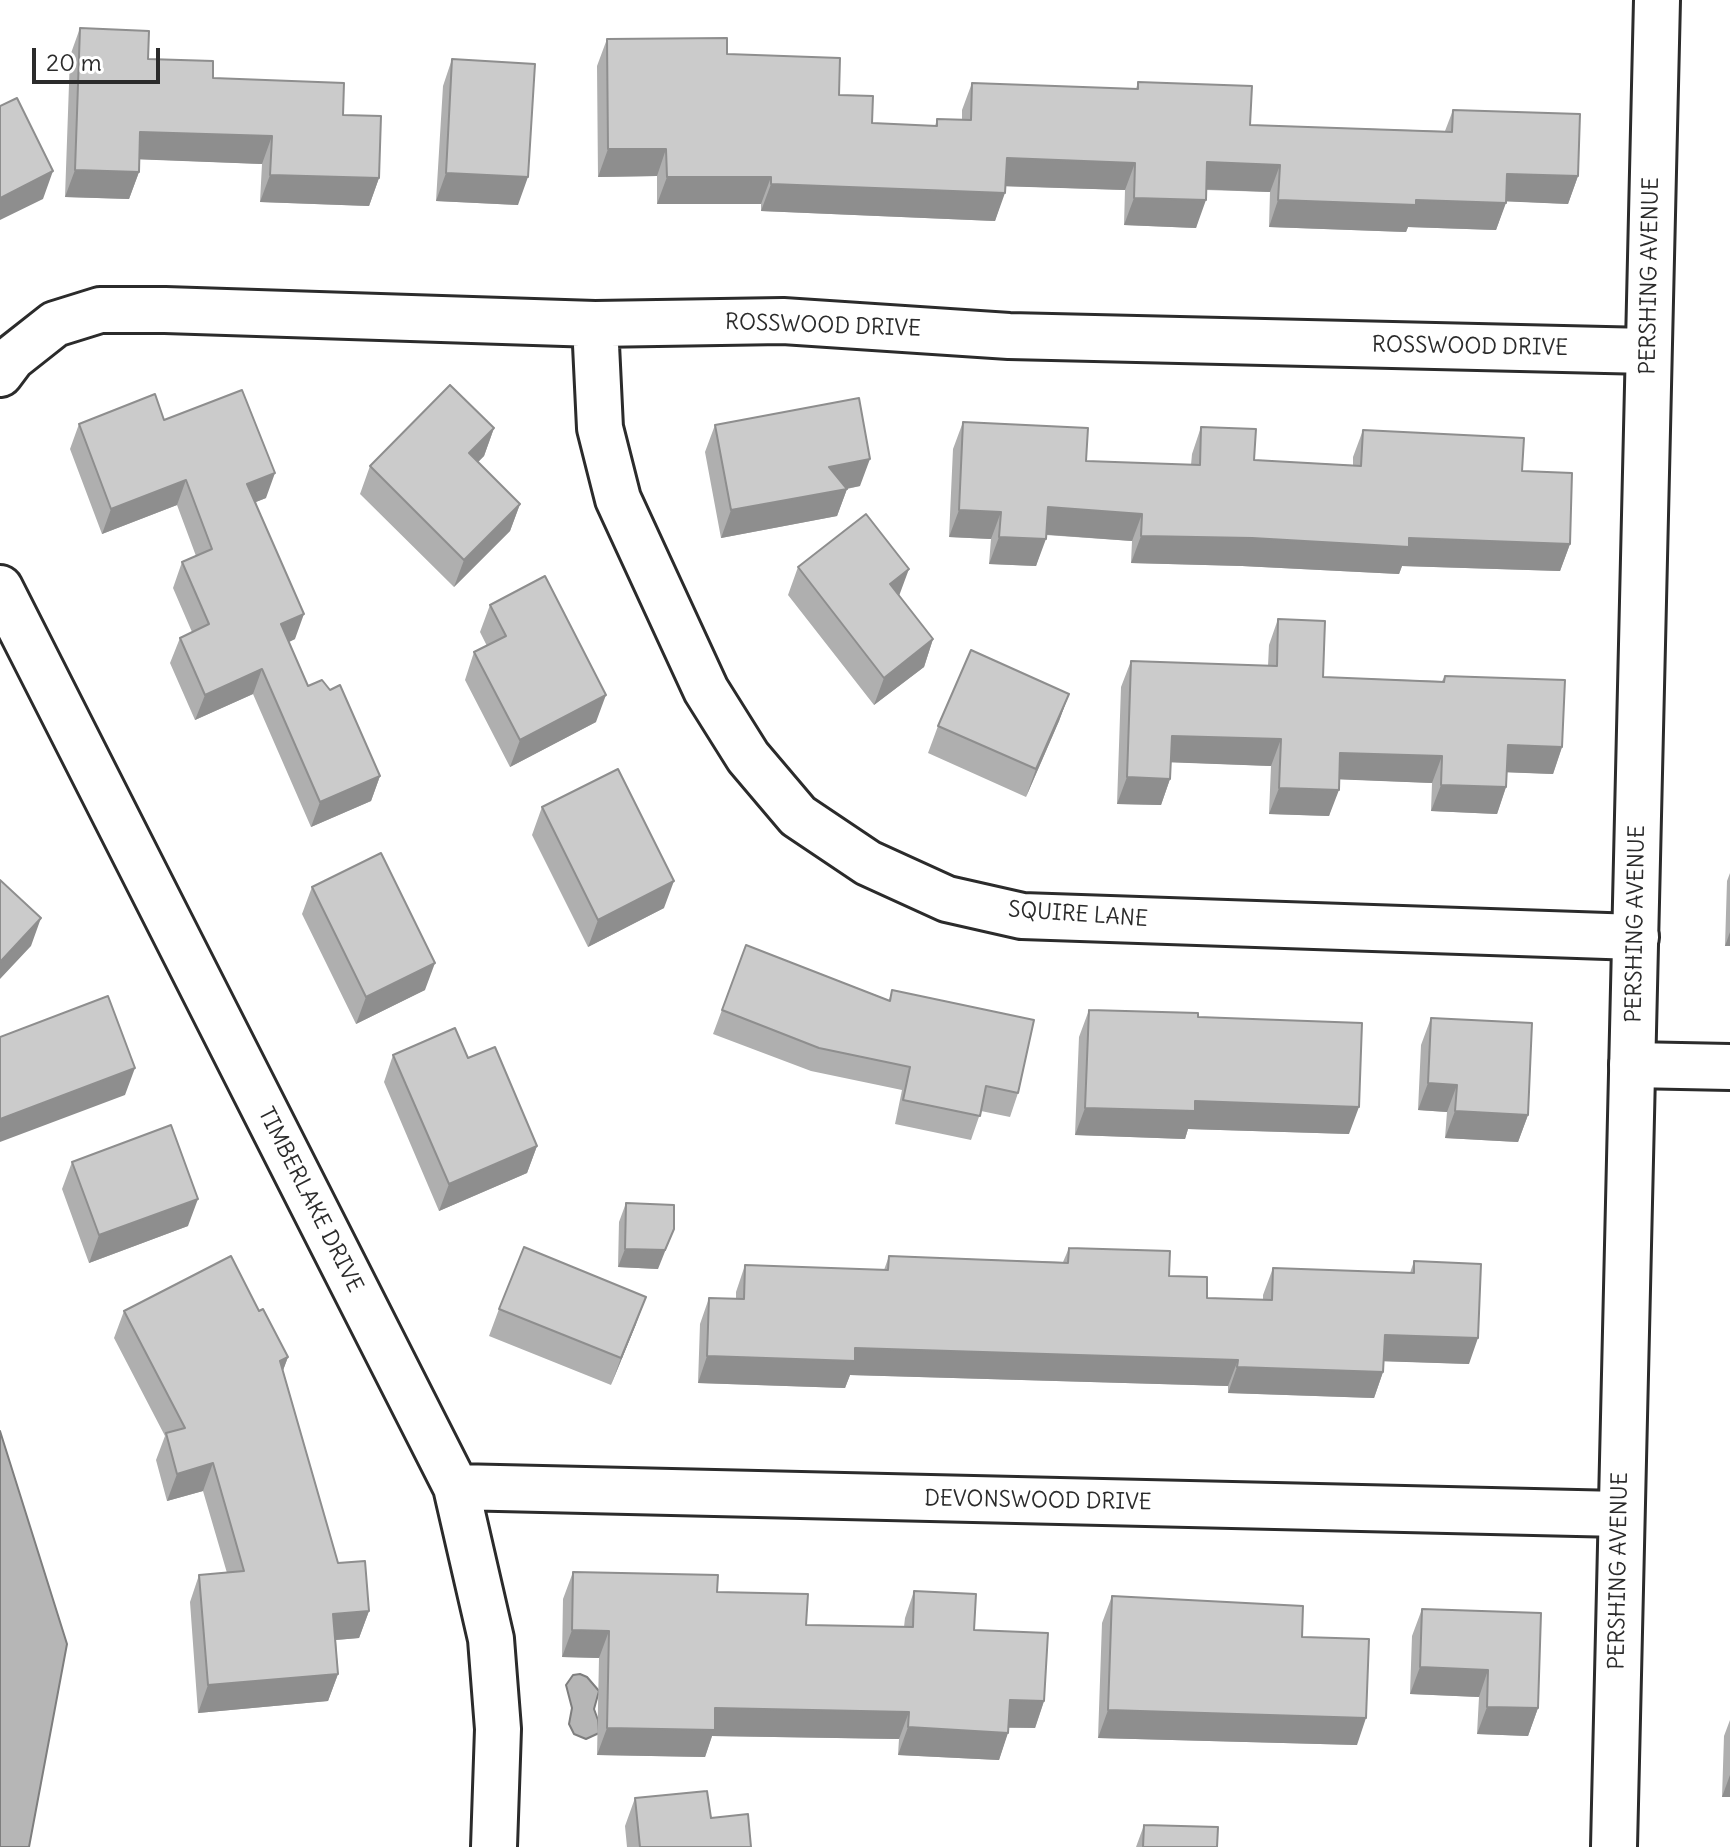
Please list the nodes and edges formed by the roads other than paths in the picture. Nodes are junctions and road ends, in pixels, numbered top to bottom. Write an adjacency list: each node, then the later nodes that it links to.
1 (1657, 0): 3 (street, PERSHING AVENUE)
2 (595, 324): 3 (street, ROSSWOOD DRIVE); 4 (street, ROSSWOOD DRIVE); 6 (street, SQUIRE LANE)
3 (1648, 351): 6 (street, PERSHING AVENUE)
4 (6, 366)
5 (0, 588): 9 (street, TIMBERLAKE DRIVE)
6 (1636, 937): 7 (street, PERSHING AVENUE)
7 (1632, 1065): 8 (street); 10 (street, PERSHING AVENUE)
8 (1730, 1067)
9 (456, 1487): 10 (street, DEVONSWOOD DRIVE); 11 (street, TIMBERLAKE DRIVE)
10 (1620, 1514): 12 (street, PERSHING AVENUE)
11 (494, 1847)
12 (1614, 1847)

